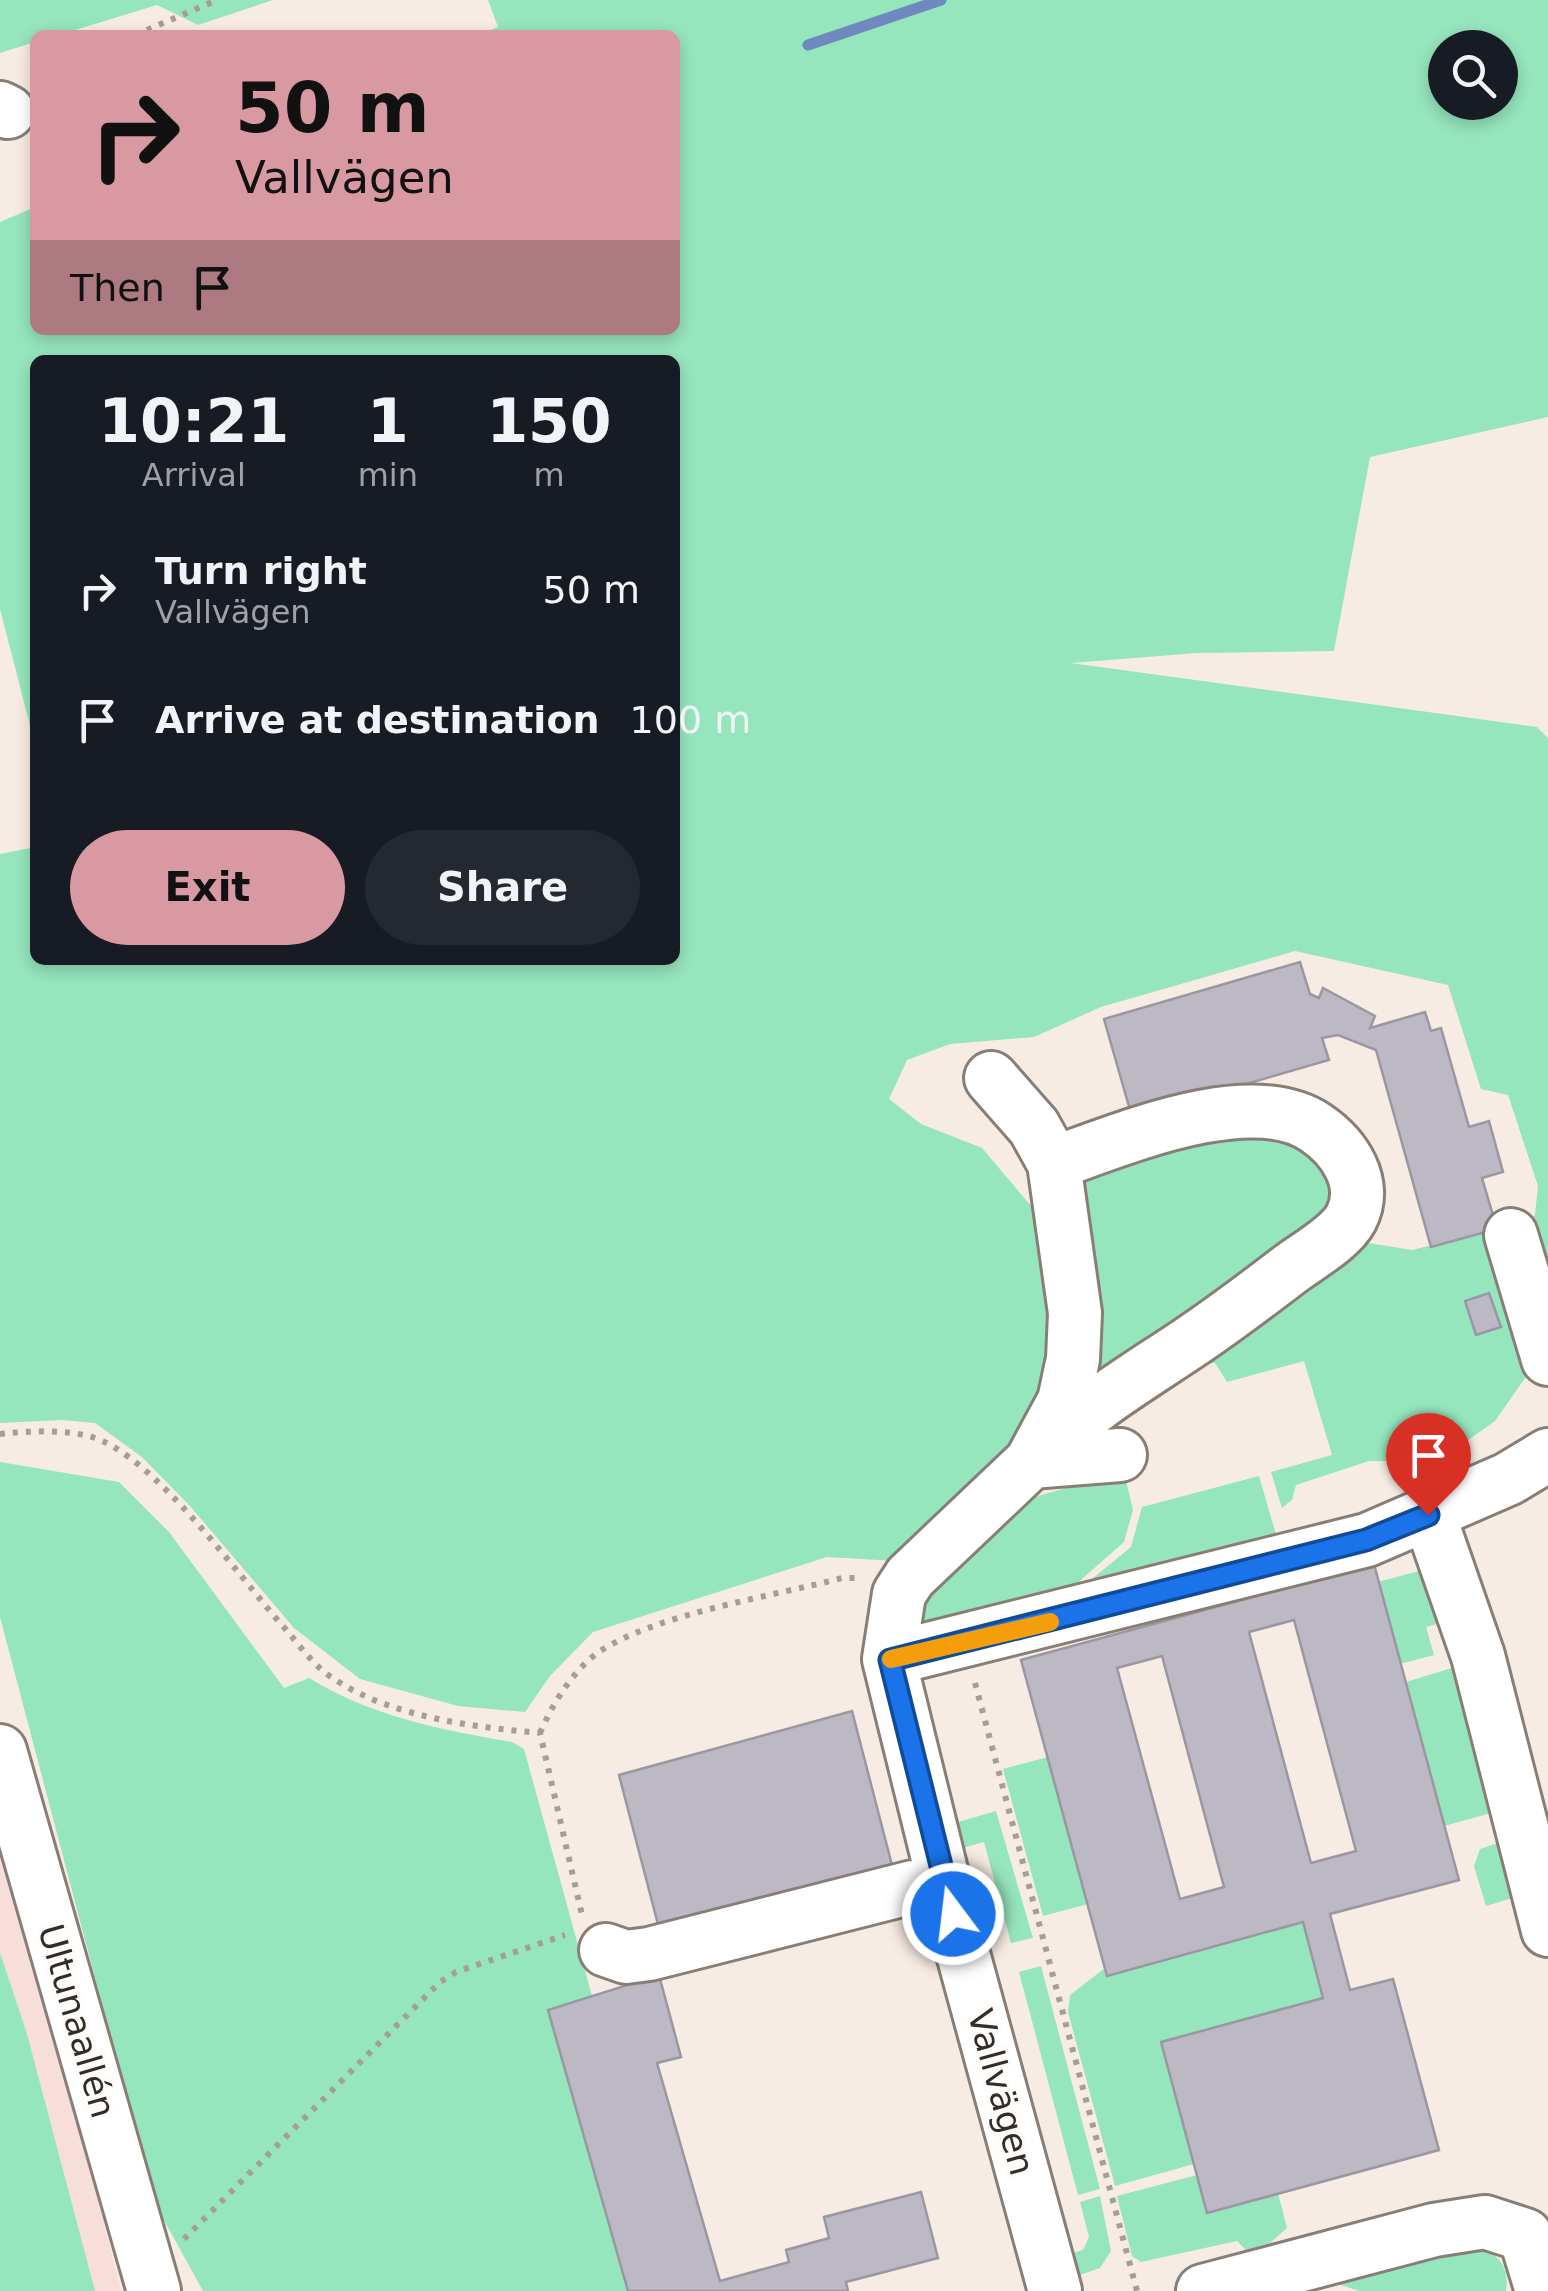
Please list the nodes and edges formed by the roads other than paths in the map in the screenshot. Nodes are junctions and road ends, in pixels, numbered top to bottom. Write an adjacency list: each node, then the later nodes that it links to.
1 (991, 1078): 2 (street, Vallvägen)
2 (1054, 1162): 5 (street); 9 (street, Vallvägen)
3 (1511, 1235): 4 (street)
4 (1548, 1359)
5 (1147, 1370): 6 (street); 9 (street)
6 (1212, 1375)
7 (1548, 1454): 10 (street)
8 (1120, 1455): 9 (street)
9 (1031, 1462): 11 (street, Vallvägen)
10 (1428, 1515): 11 (street); 14 (street)
11 (890, 1660): 13 (street, Vallvägen)
12 (0, 1750): 16 (street, Ultunaallén)
13 (953, 1914): 15 (street); 17 (street, Vallvägen)
14 (1548, 1930)
15 (586, 1934)
16 (154, 2291)
17 (1055, 2291)
18 (1203, 2291): 19 (street)
19 (1542, 2291)

